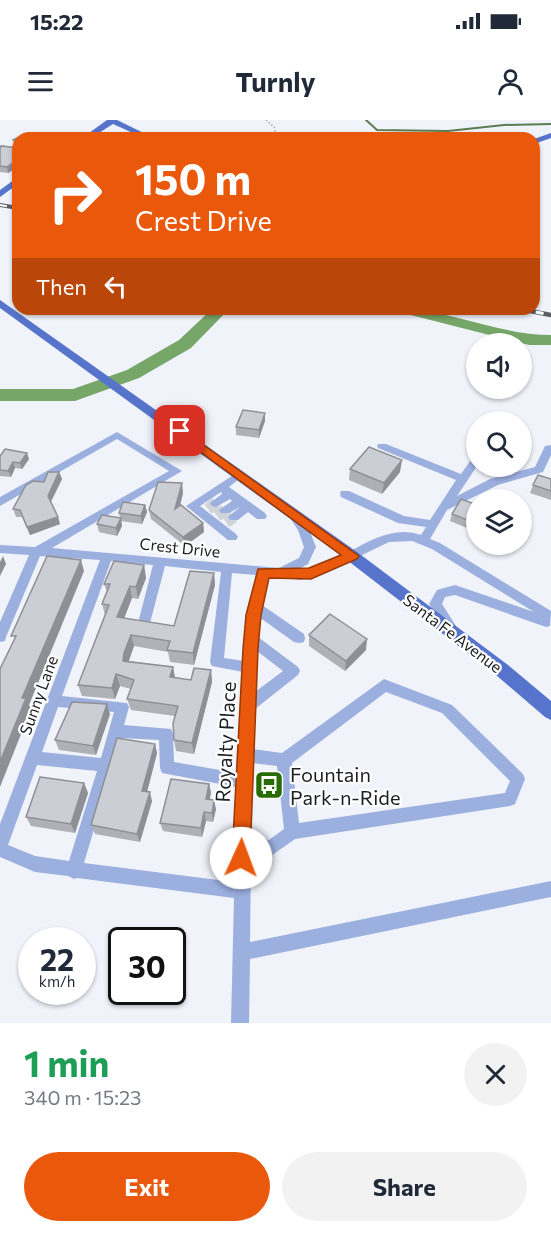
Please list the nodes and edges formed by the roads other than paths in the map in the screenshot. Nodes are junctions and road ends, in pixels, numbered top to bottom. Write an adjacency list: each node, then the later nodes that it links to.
1 (112, 120): 2 (main road); 3 (main road)
2 (95, 132)
3 (137, 132)
4 (12, 184): 5 (main road)
5 (0, 194)
6 (16, 315): 9 (main road, Santa Fe Avenue)
7 (382, 447): 11 (street)
8 (549, 448): 15 (street)
9 (238, 476): 13 (street); 17 (main road, Santa Fe Avenue)
10 (466, 476): 11 (street)
11 (464, 479): 15 (street)
12 (345, 494): 19 (street)
13 (235, 497): 16 (street); 16 (street); 16 (street); 18 (street)
14 (0, 502): 23 (street)
15 (443, 507): 19 (street)
16 (217, 515): 20 (street)
17 (294, 515): 25 (main road, Santa Fe Avenue); 28 (street)
18 (261, 516)
19 (433, 524): 21 (street)
20 (232, 537)
21 (424, 540): 25 (street, Crest Drive); 30 (street)
22 (0, 549): 23 (street, Crest Drive)
23 (36, 552): 24 (street, Crest Drive); 33 (street)
24 (107, 556): 26 (street, Crest Drive); 38 (street, Sunny Lane)
25 (352, 556): 28 (street, Crest Drive); 36 (main road, Santa Fe Avenue)
26 (160, 561): 27 (street, Crest Drive); 31 (street)
27 (227, 568): 28 (street, Crest Drive); 37 (street)
28 (263, 573): 29 (street, Royalty Place)
29 (255, 607): 34 (street); 35 (street, Royalty Place)
30 (551, 617)
31 (144, 623)
32 (551, 624): 36 (street)
33 (0, 637)
34 (299, 638)
35 (251, 639): 37 (street, Royalty Place); 39 (street)
36 (463, 640): 40 (main road, Santa Fe Avenue)
37 (249, 667): 39 (street, Royalty Place)
38 (53, 701): 41 (street); 43 (street, Sunny Lane)
39 (248, 706): 42 (street, Royalty Place)
40 (551, 712)
41 (116, 730): 45 (street); 46 (street)
42 (245, 755): 44 (street); 46 (street, Royalty Place)
43 (33, 758): 45 (street); 49 (street, Sunny Lane)
44 (284, 760): 47 (street); 47 (street)
45 (106, 765): 50 (street)
46 (244, 781): 48 (street, Royalty Place)
47 (292, 832): 48 (street)
48 (242, 842): 52 (street, Royalty Place)
49 (0, 847): 50 (street)
50 (74, 871): 52 (street)
51 (551, 889): 53 (street)
52 (240, 891): 53 (street, Royalty Place)
53 (240, 952): 54 (street, Royalty Place)
54 (240, 1023)

